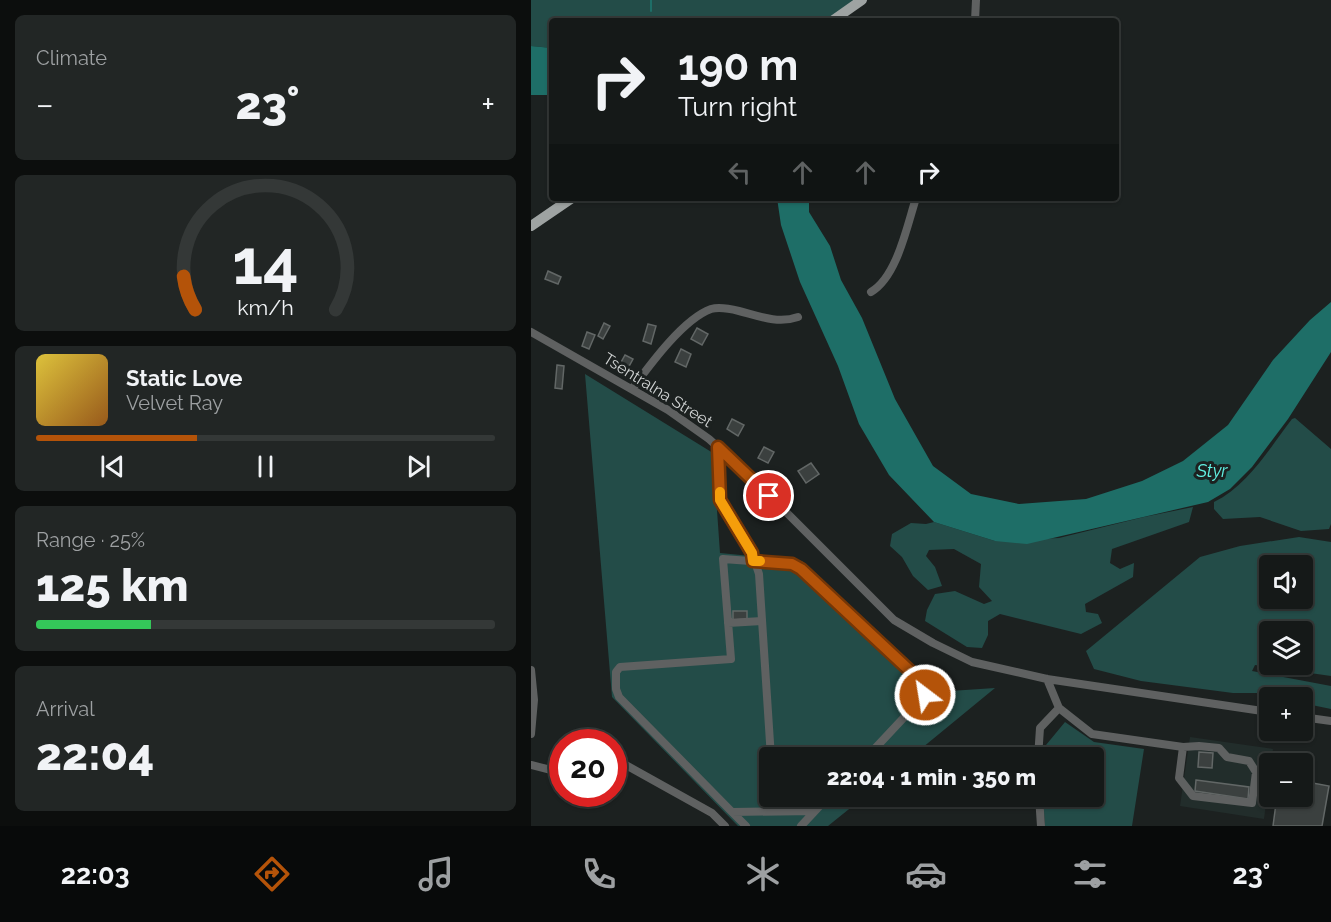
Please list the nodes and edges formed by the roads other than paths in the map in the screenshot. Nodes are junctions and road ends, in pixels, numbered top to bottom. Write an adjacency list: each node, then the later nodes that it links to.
1 (862, 0): 3 (main road)
2 (976, 0): 4 (street)
3 (836, 18)
4 (975, 18)
5 (568, 201): 7 (main road)
6 (915, 201): 8 (street)
7 (531, 226)
8 (871, 292)
9 (798, 317): 11 (street)
10 (531, 332): 11 (street, Tsentralna Street)
11 (632, 389): 12 (street, Tsentralna Street)
12 (718, 447): 13 (street); 17 (street, Tsentralna Street)
13 (753, 561): 14 (street); 15 (street); 24 (street)
14 (762, 621): 15 (street); 23 (street)
15 (728, 623): 35 (street)
16 (531, 670): 22 (street)
17 (1047, 678): 18 (street); 19 (street, Tsentralna Street)
18 (1059, 708): 25 (street); 26 (street)
19 (1259, 710)
20 (1313, 719): 21 (street)
21 (1331, 721)
22 (531, 734)
23 (770, 747)
24 (876, 747)
25 (1039, 747)
26 (1183, 747): 26 (street)
27 (531, 765): 29 (street)
28 (627, 766): 36 (street)
29 (549, 770)
30 (775, 807): 33 (street)
31 (819, 807): 34 (street)
32 (1040, 807): 41 (street)
33 (775, 811): 34 (street); 35 (street)
34 (815, 811): 40 (street)
35 (732, 812): 39 (street)
36 (712, 813): 37 (street); 38 (street)
37 (712, 826)
38 (725, 826)
39 (746, 826)
40 (801, 826)
41 (1041, 826)

